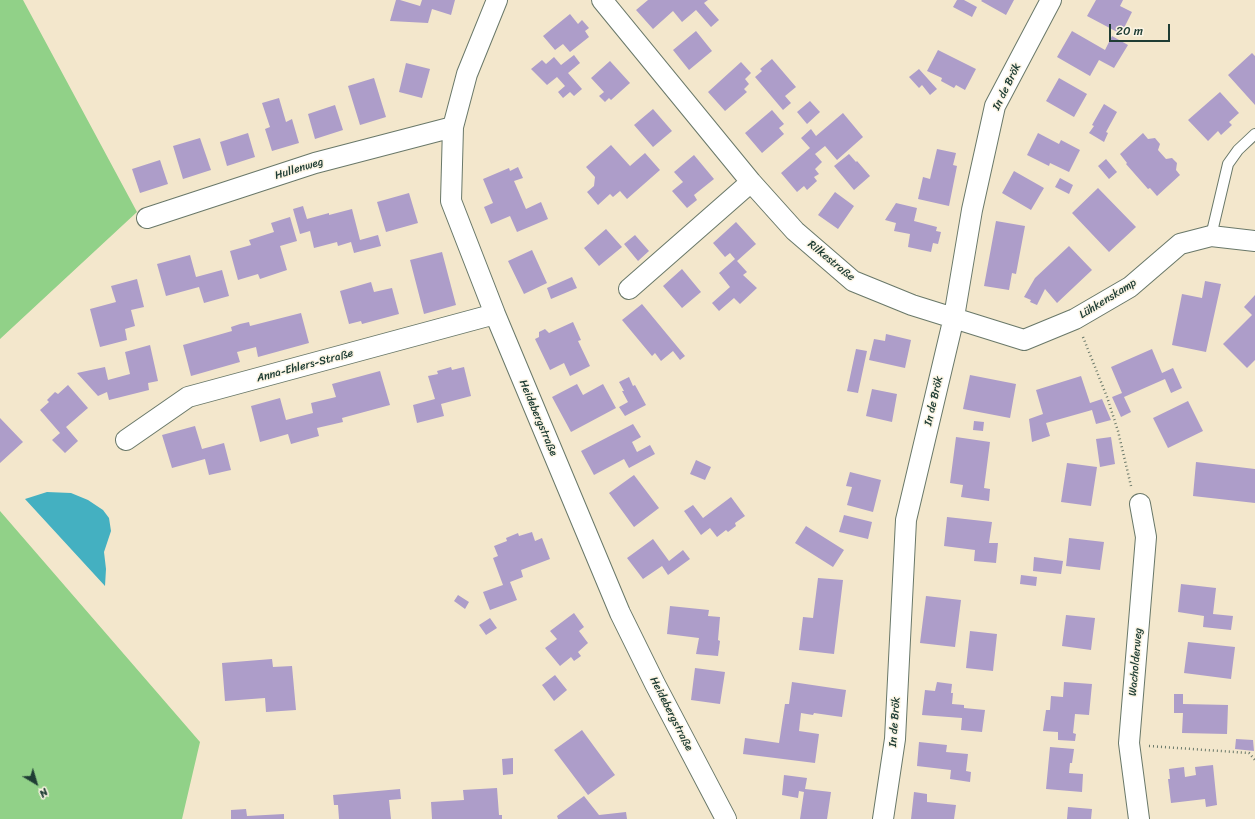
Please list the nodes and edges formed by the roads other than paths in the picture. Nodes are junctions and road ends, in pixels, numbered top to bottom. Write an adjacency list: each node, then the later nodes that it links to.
1 (497, 0): 4 (street, Heidebergstraße)
2 (602, 0): 6 (street, Rilkestraße)
3 (1052, 0): 12 (street, In de Brök)
4 (454, 127): 7 (street, Hullenweg); 11 (street, Heidebergstraße)
5 (1255, 134): 8 (lane)
6 (751, 182): 10 (street); 12 (street, Rilkestraße)
7 (147, 218)
8 (1211, 236): 9 (street, Lühkenskamp); 12 (street, Lühkenskamp)
9 (1255, 241)
10 (629, 289)
11 (495, 314): 13 (street, Anna-Ehlers-Straße); 15 (street, Heidebergstraße)
12 (954, 317): 16 (street, In de Brök)
13 (126, 440)
14 (1140, 504): 17 (street, Wacholderweg)
15 (726, 819)
16 (883, 819)
17 (1139, 819)

